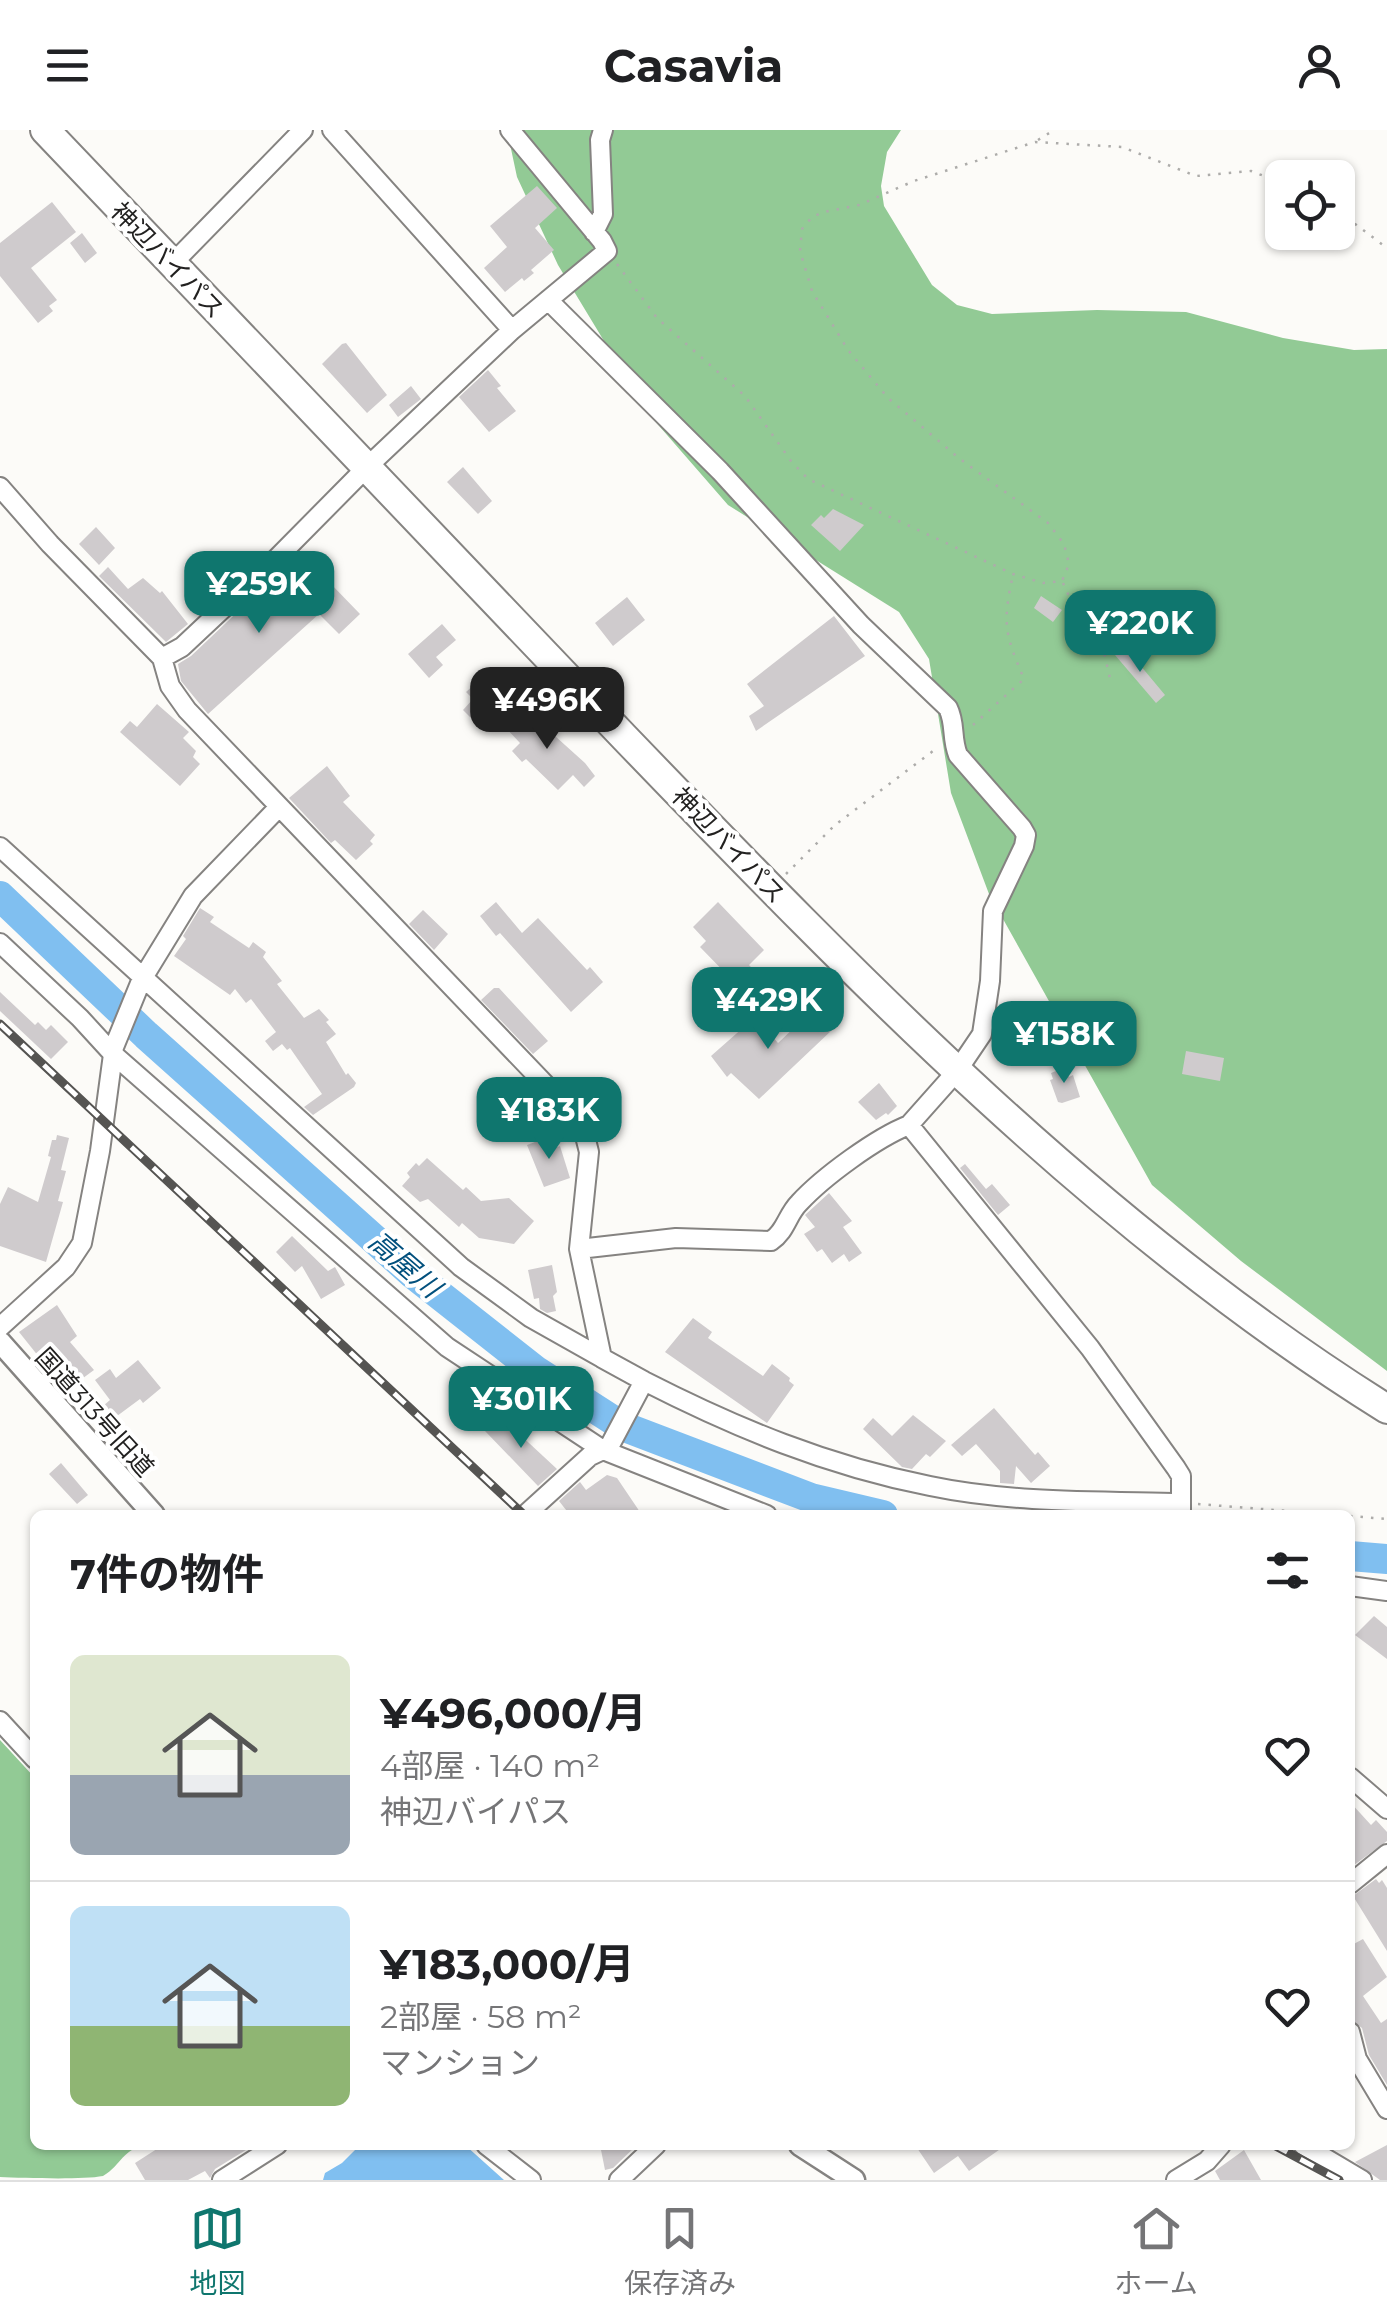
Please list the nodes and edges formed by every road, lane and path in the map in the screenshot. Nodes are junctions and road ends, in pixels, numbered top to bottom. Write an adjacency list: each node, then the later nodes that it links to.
1 (45, 130): 13 (highway, 神辺バイパス)
2 (303, 130): 13 (street)
3 (332, 130): 15 (street)
4 (510, 130): 10 (street)
5 (603, 130): 10 (street)
6 (1054, 130): 7 (path)
7 (1035, 142): 8 (path); 19 (path)
8 (1265, 177)
9 (1355, 224): 11 (path)
10 (594, 232): 12 (street)
11 (1387, 248)
12 (606, 251): 14 (street); 18 (path)
13 (172, 264): 16 (highway, 神辺バイパス)
14 (548, 300): 15 (street); 22 (street)
15 (512, 330): 16 (street)
16 (366, 468): 20 (street); 25 (highway, 神辺バイパス)
17 (0, 487): 20 (street)
18 (1013, 574): 19 (path); 22 (path)
19 (1062, 582): 21 (path)
20 (162, 658): 23 (street)
21 (1111, 683)
22 (954, 736): 25 (path); 29 (street)
23 (278, 808): 27 (street); 31 (street)
24 (0, 847): 27 (street)
25 (771, 890): 29 (highway, 神辺バイパス)
26 (0, 943): 28 (street)
27 (143, 978): 28 (street); 34 (street)
28 (114, 1050): 32 (street); 37 (street)
29 (956, 1071): 30 (street); 36 (highway, 神辺バイパス)
30 (909, 1125): 31 (street); 38 (street)
31 (579, 1248): 34 (street)
32 (0, 1327)
33 (0, 1342): 39 (street, 国道313号旧道)
34 (602, 1358): 35 (street)
35 (642, 1384): 37 (street); 38 (street)
36 (1387, 1409)
37 (607, 1447): 40 (street); 41 (street)
38 (1181, 1509): 42 (path)
39 (150, 1510)
40 (531, 1510)
41 (754, 1510)
42 (1207, 1510)
43 (1355, 1516): 44 (path)
44 (1387, 1518)
45 (1355, 1587): 46 (street)
46 (1387, 1591)
47 (0, 1721): 48 (street)
48 (30, 1754)
49 (1355, 1781): 50 (street)
50 (1387, 1809)
51 (1387, 1854): 52 (street)
52 (1355, 1880)
53 (1355, 2064): 54 (street)
54 (1387, 2109)
55 (269, 2150): 61 (street)
56 (492, 2150): 62 (street)
57 (651, 2150): 63 (street)
58 (808, 2150): 64 (street)
59 (1217, 2150): 65 (street)
60 (1311, 2150): 66 (street)
61 (222, 2180)
62 (531, 2180)
63 (619, 2180)
64 (854, 2180)
65 (1176, 2180)
66 (1362, 2180)

